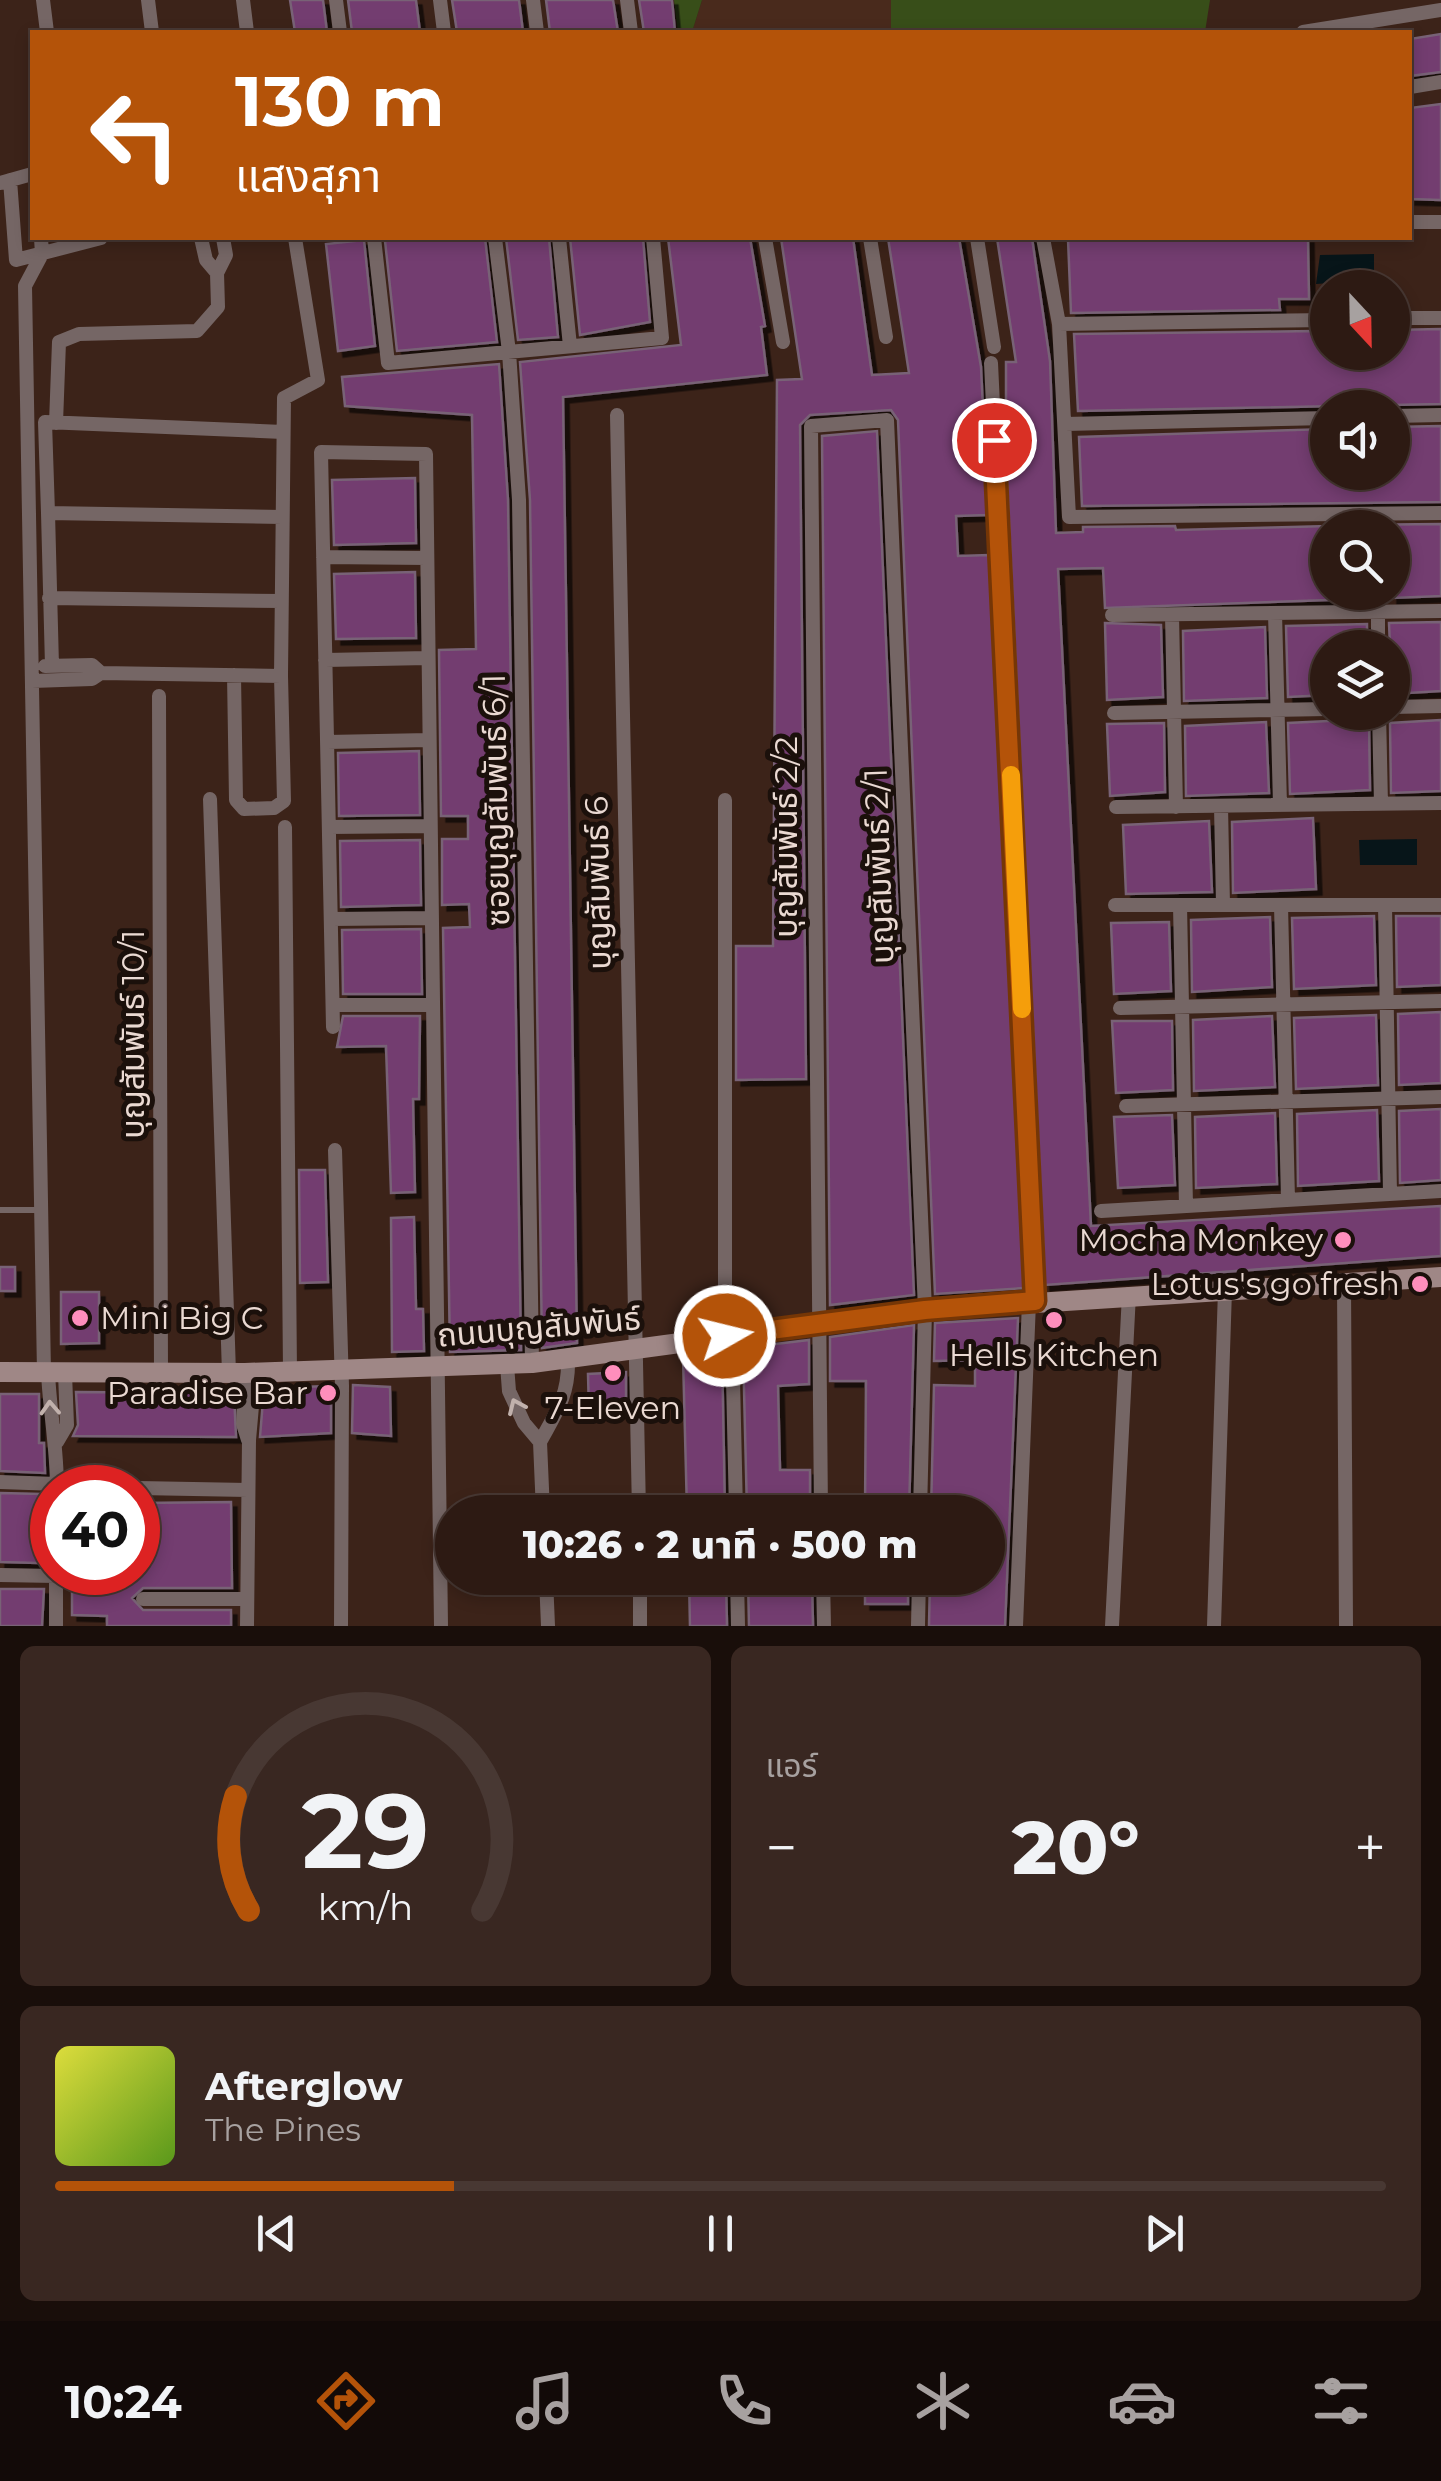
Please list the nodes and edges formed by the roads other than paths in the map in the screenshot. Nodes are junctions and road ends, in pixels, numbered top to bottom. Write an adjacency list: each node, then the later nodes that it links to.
1 (43, 0): 9 (street)
2 (148, 0): 10 (street)
3 (244, 0): 11 (street)
4 (336, 0): 12 (street)
5 (440, 0): 13 (street)
6 (533, 0): 14 (street)
7 (627, 0): 15 (street)
8 (1441, 10): 16 (street)
9 (47, 30)
10 (152, 30)
11 (248, 30)
12 (340, 30)
13 (444, 30)
14 (537, 30)
15 (631, 30)
16 (1316, 30)
17 (1441, 82): 18 (street)
18 (1412, 86)
19 (30, 175): 20 (street)
20 (5, 181): 36 (street)
21 (1412, 222): 22 (street)
22 (1441, 222)
23 (41, 240): 36 (street)
24 (94, 240): 36 (street)
25 (201, 240): 37 (street)
26 (223, 240): 37 (street)
27 (295, 240): 55 (street)
28 (374, 240): 46 (street)
29 (495, 240): 46 (street, ซอยบุญสัมพันธ์ 6/1)
30 (559, 240): 44 (street)
31 (653, 240): 44 (street)
32 (765, 240): 43 (street)
33 (870, 240): 42 (street)
34 (977, 240): 45 (street)
35 (1044, 240): 41 (street)
36 (42, 254): 72 (street)
37 (217, 273): 53 (street)
38 (1410, 318): 39 (street)
39 (1441, 318)
40 (1310, 320): 41 (street)
41 (1059, 324): 54 (street)
42 (886, 337)
43 (783, 342)
44 (570, 346): 46 (street)
45 (994, 347)
46 (510, 352): 136 (street, ซอยบุญสัมพันธ์ 6/1)
47 (991, 363): 130 (street)
48 (617, 415): 134 (street, บุญสัมพันธ์ 6)
49 (1441, 415): 50 (street)
50 (1410, 416)
51 (1310, 418): 54 (street)
52 (887, 420): 131 (street, บุญสัมพันธ์ 2/1); 132 (street, บุญสัมพันธ์ 2/2)
53 (56, 423): 55 (street); 56 (street)
54 (1066, 424): 57 (street)
55 (283, 432): 58 (street)
56 (48, 512): 58 (street); 61 (street)
57 (1441, 513)
58 (282, 516): 62 (street)
59 (323, 557): 60 (street); 60 (street); 70 (street)
60 (427, 558): 69 (street)
61 (49, 598): 62 (street); 71 (street)
62 (281, 600): 75 (street)
63 (1441, 611): 64 (street)
64 (1378, 612): 65 (street); 68 (street)
65 (1276, 613): 66 (street); 80 (street)
66 (1172, 614): 67 (street); 81 (street)
67 (1112, 615)
68 (1378, 630)
69 (428, 658): 70 (street); 84 (street)
70 (326, 660): 85 (street)
71 (52, 666): 72 (street); 73 (street)
72 (32, 673): 73 (street); 124 (street)
73 (102, 673): 74 (street)
74 (234, 675): 75 (street); 75 (street)
75 (281, 676)
76 (159, 696): 141 (street, บุญสัมพันธ์ 10/1)
77 (1441, 706): 78 (street)
78 (1410, 707)
79 (1310, 709): 80 (street)
80 (1277, 710): 81 (street); 90 (street)
81 (1173, 712): 82 (street); 93 (street)
82 (1114, 713)
83 (1379, 730): 88 (street)
84 (428, 740): 85 (street); 94 (street)
85 (327, 742): 96 (street)
86 (210, 799): 142 (street)
87 (724, 800): 133 (street)
88 (1381, 804): 89 (street); 90 (street)
89 (1441, 804)
90 (1280, 805): 91 (street)
91 (1222, 806): 93 (street); 100 (street)
92 (1116, 807): 93 (street)
93 (1176, 807)
94 (430, 826): 96 (street); 103 (street)
95 (285, 827): 143 (street)
96 (329, 827): 104 (street)
97 (1115, 904): 99 (street)
98 (1441, 904): 102 (street)
99 (1180, 905): 100 (street); 110 (street)
100 (1224, 905): 101 (street)
101 (1281, 905): 102 (street); 107 (street)
102 (1385, 905): 106 (street)
103 (430, 918): 104 (street); 109 (street)
104 (331, 919): 108 (street)
105 (1441, 1001): 106 (street)
106 (1386, 1002): 107 (street); 114 (street)
107 (1284, 1004): 110 (street); 115 (street)
108 (333, 1005): 109 (street); 112 (street)
109 (431, 1005): 138 (street)
110 (1180, 1006): 111 (street); 116 (street)
111 (1120, 1008)
112 (333, 1027)
113 (1441, 1097): 114 (street)
114 (1387, 1099): 115 (street); 120 (street)
115 (1284, 1102): 116 (street); 121 (street)
116 (1181, 1105): 117 (street); 122 (street)
117 (1126, 1106)
118 (335, 1150): 139 (street)
119 (1441, 1192): 120 (street)
120 (1390, 1194): 121 (street)
121 (1288, 1200): 122 (street)
122 (1186, 1206): 125 (street)
123 (0, 1210): 124 (lane)
124 (42, 1210): 144 (street)
125 (1101, 1211)
126 (1441, 1278): 127 (street, ถนนบุญสัมพันธ์)
127 (1344, 1283): 128 (street, ถนนบุญสัมพันธ์); 178 (street)
128 (1225, 1290): 129 (street, ถนนบุญสัมพันธ์); 177 (street)
129 (1129, 1294): 130 (street, ถนนบุญสัมพันธ์); 176 (street)
130 (1032, 1301): 131 (street, ถนนบุญสัมพันธ์); 175 (street)
131 (925, 1310): 132 (street, ถนนบุญสัมพันธ์); 155 (street, บุญสัมพันธ์ 2/1)
132 (816, 1324): 133 (street, ถนนบุญสัมพันธ์); 154 (street)
133 (728, 1335): 134 (street, ถนนบุญสัมพันธ์); 153 (street)
134 (633, 1350): 135 (street, ถนนบุญสัมพันธ์); 152 (street, บุญสัมพันธ์ 6)
135 (568, 1360): 136 (street, ถนนบุญสัมพันธ์); 145 (street)
136 (532, 1363): 137 (street, ถนนบุญสัมพันธ์)
137 (507, 1365): 138 (street, ถนนบุญสัมพันธ์); 145 (street, one-way to 137)
138 (435, 1368): 139 (street, ถนนบุญสัมพันธ์); 169 (street)
139 (342, 1370): 143 (street, ถนนบุญสัมพันธ์); 168 (street)
140 (0, 1372): 144 (street, ถนนบุญสัมพันธ์)
141 (162, 1372): 142 (street, ถนนบุญสัมพันธ์); 144 (street, ถนนบุญสัมพันธ์)
142 (243, 1372): 143 (street, ถนนบุญสัมพันธ์); 150 (street)
143 (290, 1372)
144 (52, 1373): 146 (street)
145 (540, 1442): 151 (street)
146 (57, 1465)
147 (0, 1482): 148 (street)
148 (30, 1484)
149 (160, 1488): 150 (street)
150 (248, 1490): 165 (street)
151 (542, 1495)
152 (638, 1495)
153 (735, 1495)
154 (821, 1495)
155 (920, 1495)
156 (30, 1574): 157 (street)
157 (0, 1575)
158 (56, 1595): 166 (street)
159 (547, 1595): 170 (street)
160 (640, 1595): 171 (street)
161 (737, 1595): 172 (street)
162 (823, 1595): 173 (street)
163 (919, 1595): 174 (street)
164 (143, 1598): 165 (street)
165 (247, 1599): 167 (street)
166 (56, 1626)
167 (247, 1626)
168 (341, 1626)
169 (441, 1626)
170 (548, 1626)
171 (640, 1626)
172 (738, 1626)
173 (824, 1626)
174 (918, 1626)
175 (1016, 1626)
176 (1112, 1626)
177 (1214, 1626)
178 (1346, 1626)

